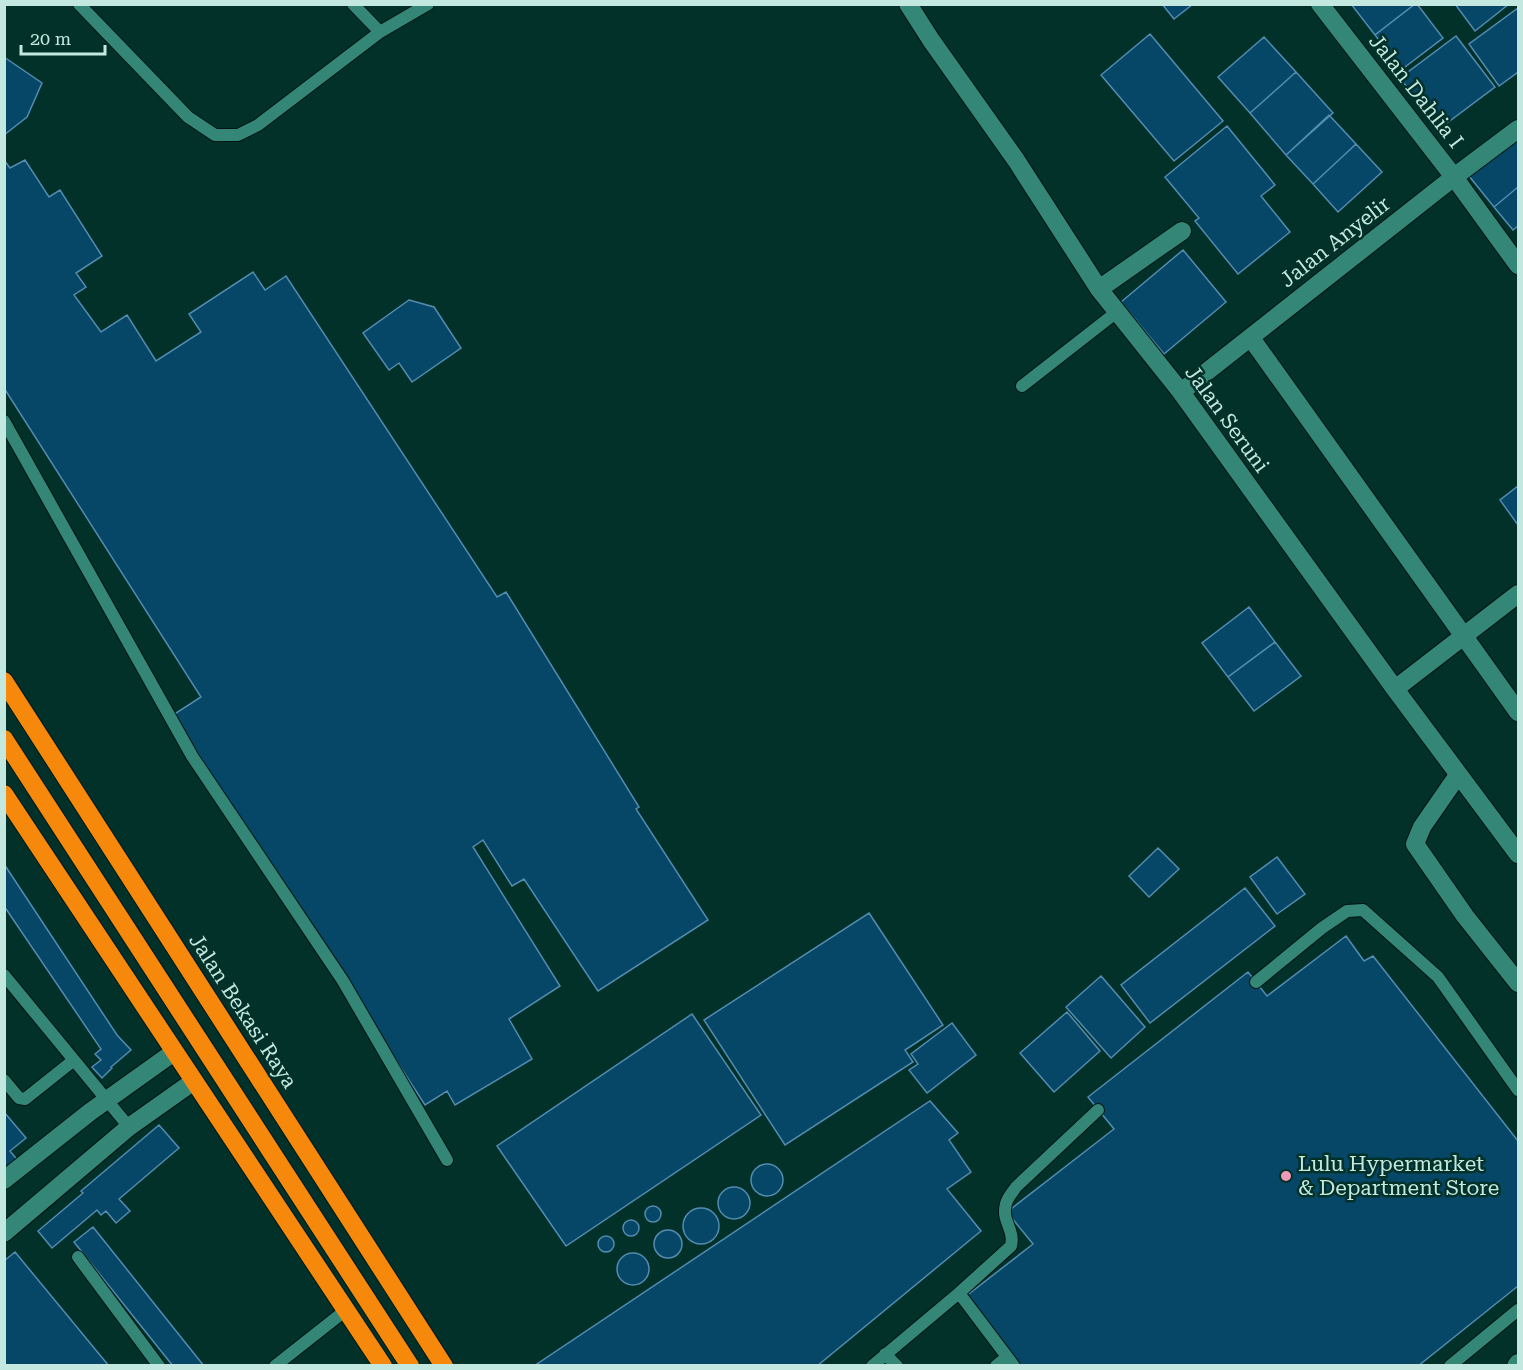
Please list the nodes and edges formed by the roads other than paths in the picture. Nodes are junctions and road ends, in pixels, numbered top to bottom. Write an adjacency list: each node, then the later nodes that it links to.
1 (79, 4): 6 (lane)
2 (353, 4): 6 (lane)
3 (428, 4): 6 (lane)
4 (908, 4): 11 (street, Jalan Seruni)
5 (1320, 4): 8 (street, Jalan Dahlia I)
6 (380, 32)
7 (1518, 129): 8 (street, Jalan Anyelir)
8 (1454, 177): 10 (street, Jalan Dahlia I); 13 (street, Jalan Anyelir)
9 (1182, 231): 11 (street)
10 (1518, 265)
11 (1099, 289): 12 (street, Jalan Seruni)
12 (1118, 311): 14 (lane); 15 (street, Jalan Seruni)
13 (1257, 333): 15 (street, Jalan Anyelir); 18 (street)
14 (1022, 386)
15 (1178, 388): 20 (street, Jalan Seruni)
16 (4, 421): 37 (lane)
17 (1518, 594): 18 (street)
18 (1464, 635): 20 (street); 21 (street)
19 (4, 681): 39 (highway, Jalan Bekasi Raya)
20 (1395, 689): 23 (street, Jalan Seruni)
21 (1518, 712)
22 (4, 739): 51 (highway, bridge)
23 (1458, 775): 25 (street, Jalan Seruni); 28 (street)
24 (4, 794): 29 (highway)
25 (1518, 854)
26 (4, 975): 30 (lane)
27 (1256, 982): 33 (lane)
28 (1518, 984)
29 (174, 1052): 32 (highway); 34 (street)
30 (74, 1060): 31 (lane); 34 (lane)
31 (4, 1080)
32 (194, 1082): 36 (street); 41 (highway)
33 (1518, 1090)
34 (108, 1099): 36 (lane); 38 (street)
35 (1098, 1110): 43 (lane)
36 (129, 1127): 40 (street)
37 (447, 1160)
38 (4, 1180)
39 (350, 1218): 41 (highway); 52 (highway, Jalan Bekasi Raya)
40 (4, 1233)
41 (301, 1241): 44 (highway)
42 (78, 1257): 48 (lane)
43 (959, 1293): 46 (lane); 47 (lane)
44 (346, 1310): 49 (lane); 50 (highway)
45 (1518, 1310): 56 (lane)
46 (885, 1354): 53 (lane); 54 (lane)
47 (1011, 1361): 55 (lane)
48 (159, 1365)
49 (275, 1365)
50 (383, 1365)
51 (410, 1365)
52 (444, 1365)
53 (872, 1365)
54 (897, 1365)
55 (996, 1365)
56 (1450, 1365)

